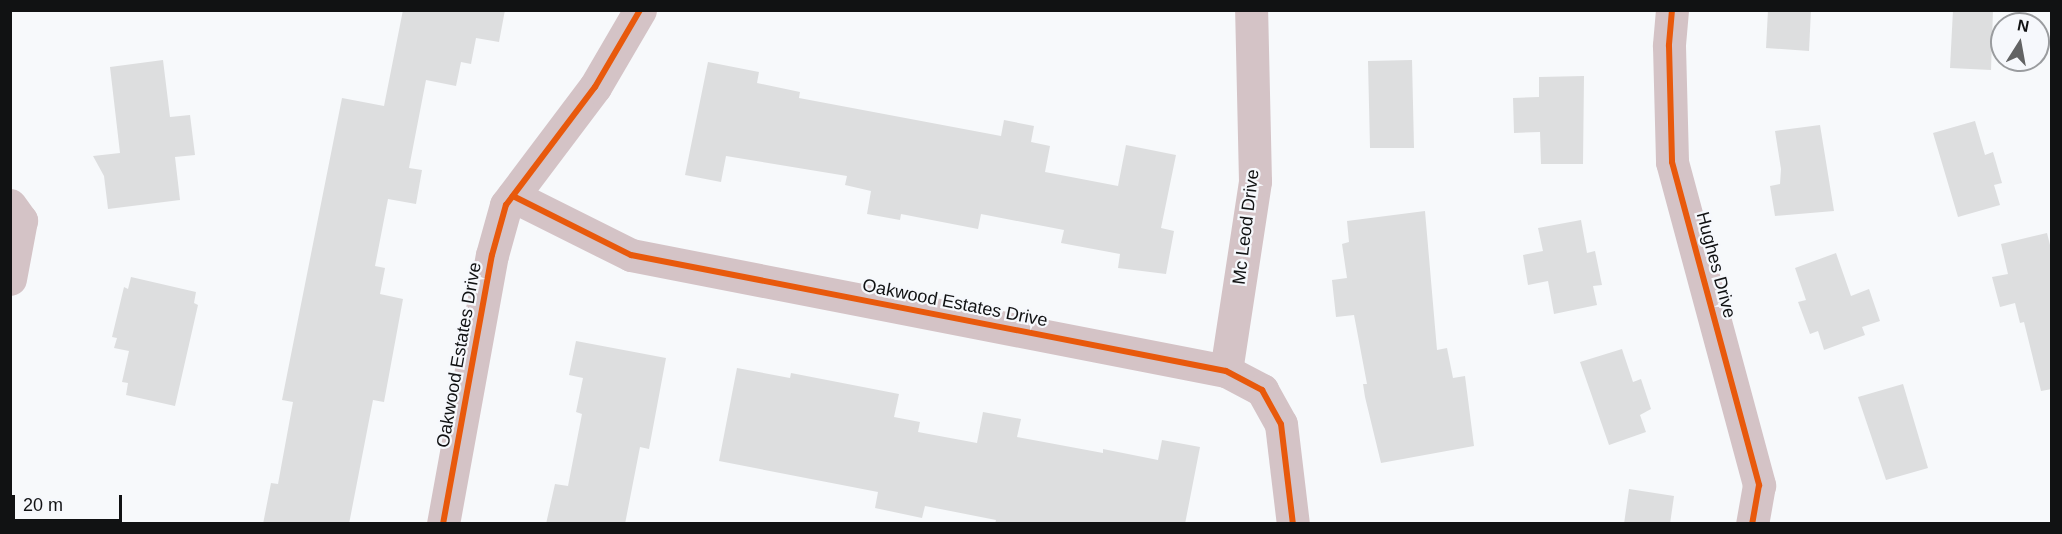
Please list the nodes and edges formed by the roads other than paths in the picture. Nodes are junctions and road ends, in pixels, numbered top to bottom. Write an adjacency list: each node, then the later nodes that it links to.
1 (640, 10): 4 (street, Oakwood Estates Drive)
2 (1251, 10): 7 (street, Mc Leod Drive)
3 (1672, 10): 10 (street, Hughes Drive)
4 (513, 196): 7 (street, Oakwood Estates Drive); 8 (street, Oakwood Estates Drive)
5 (10, 205): 6 (street)
6 (10, 279)
7 (1226, 370): 9 (street, Oakwood Estates Drive)
8 (443, 524)
9 (1293, 524)
10 (1752, 524)

